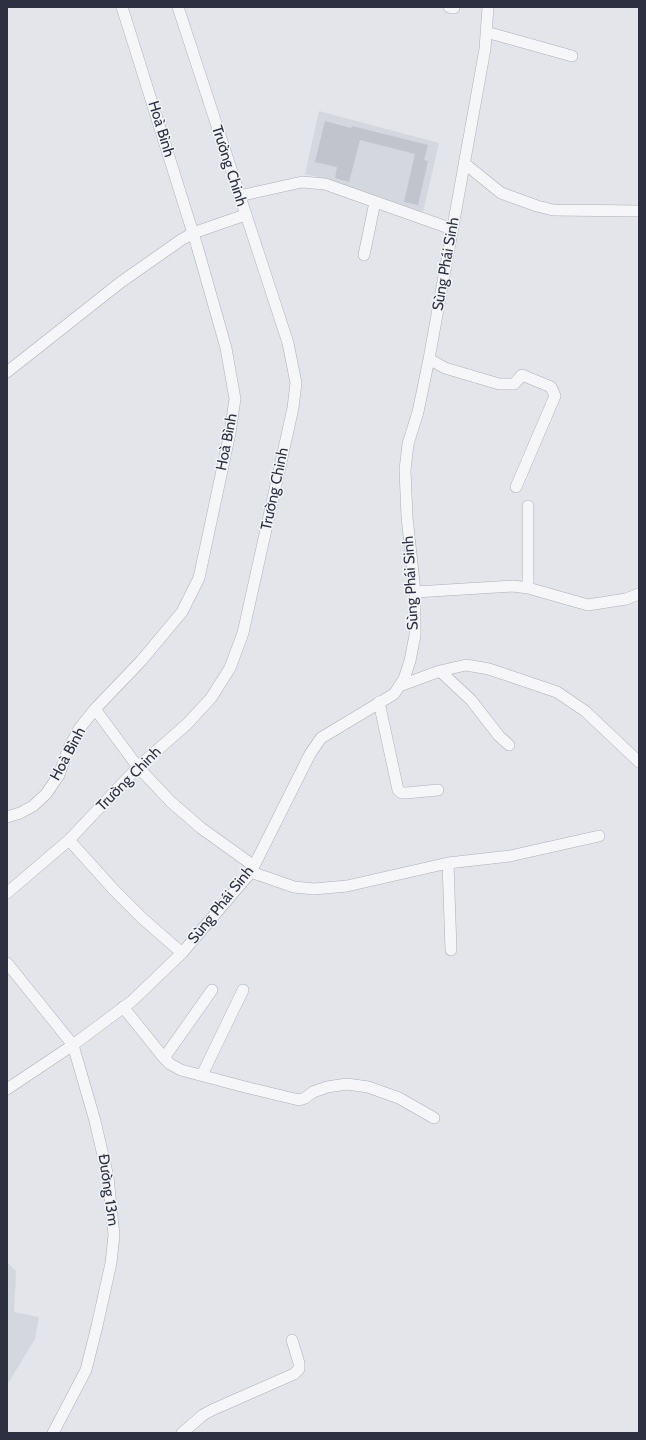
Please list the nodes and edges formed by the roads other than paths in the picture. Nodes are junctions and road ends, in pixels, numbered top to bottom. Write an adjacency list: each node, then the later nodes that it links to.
1 (122, 7): 12 (street, Hoà Bình)
2 (178, 7): 7 (street, Trường Chinh)
3 (488, 7): 4 (street, Sùng Phái Sinh)
4 (486, 32): 5 (street); 6 (street, Sùng Phái Sinh)
5 (572, 56)
6 (464, 164): 9 (street); 11 (street, Sùng Phái Sinh)
7 (239, 196): 8 (street); 10 (street, Trường Chinh)
8 (375, 202): 11 (street); 13 (street)
9 (639, 211)
10 (245, 215): 12 (street); 27 (street, Trường Chinh)
11 (452, 228): 14 (street, Sùng Phái Sinh)
12 (193, 233): 15 (street); 24 (street, Hoà Bình)
13 (364, 255)
14 (429, 359): 16 (street); 19 (street, Sùng Phái Sinh)
15 (7, 372)
16 (516, 487)
17 (528, 506): 18 (street)
18 (528, 588): 19 (street); 20 (street)
19 (415, 592): 22 (street, Sùng Phái Sinh)
20 (639, 594)
21 (440, 671): 22 (street); 25 (street); 26 (street)
22 (399, 686): 23 (street, Sùng Phái Sinh)
23 (379, 702): 28 (street); 33 (street, Sùng Phái Sinh)
24 (95, 709): 27 (street); 29 (street, Hoà Bình)
25 (509, 745)
26 (639, 762)
27 (138, 768): 31 (street, Trường Chinh); 33 (street)
28 (438, 790)
29 (7, 817)
30 (600, 836): 32 (street)
31 (69, 840): 34 (street, Trường Chinh); 36 (street)
32 (448, 863): 33 (street); 35 (street)
33 (252, 869): 36 (street, Sùng Phái Sinh)
34 (7, 893)
35 (450, 950)
36 (182, 953): 40 (street, Sùng Phái Sinh)
37 (7, 963): 41 (street, Đường 13m)
38 (212, 990): 42 (street)
39 (243, 990): 43 (street)
40 (123, 1007): 41 (street, Sùng Phái Sinh); 42 (street)
41 (73, 1045): 44 (street, Sùng Phái Sinh); 47 (street, Đường 13m)
42 (164, 1058): 43 (street)
43 (202, 1075): 45 (street)
44 (7, 1088)
45 (434, 1118)
46 (292, 1340): 48 (street)
47 (53, 1433)
48 (182, 1433)

